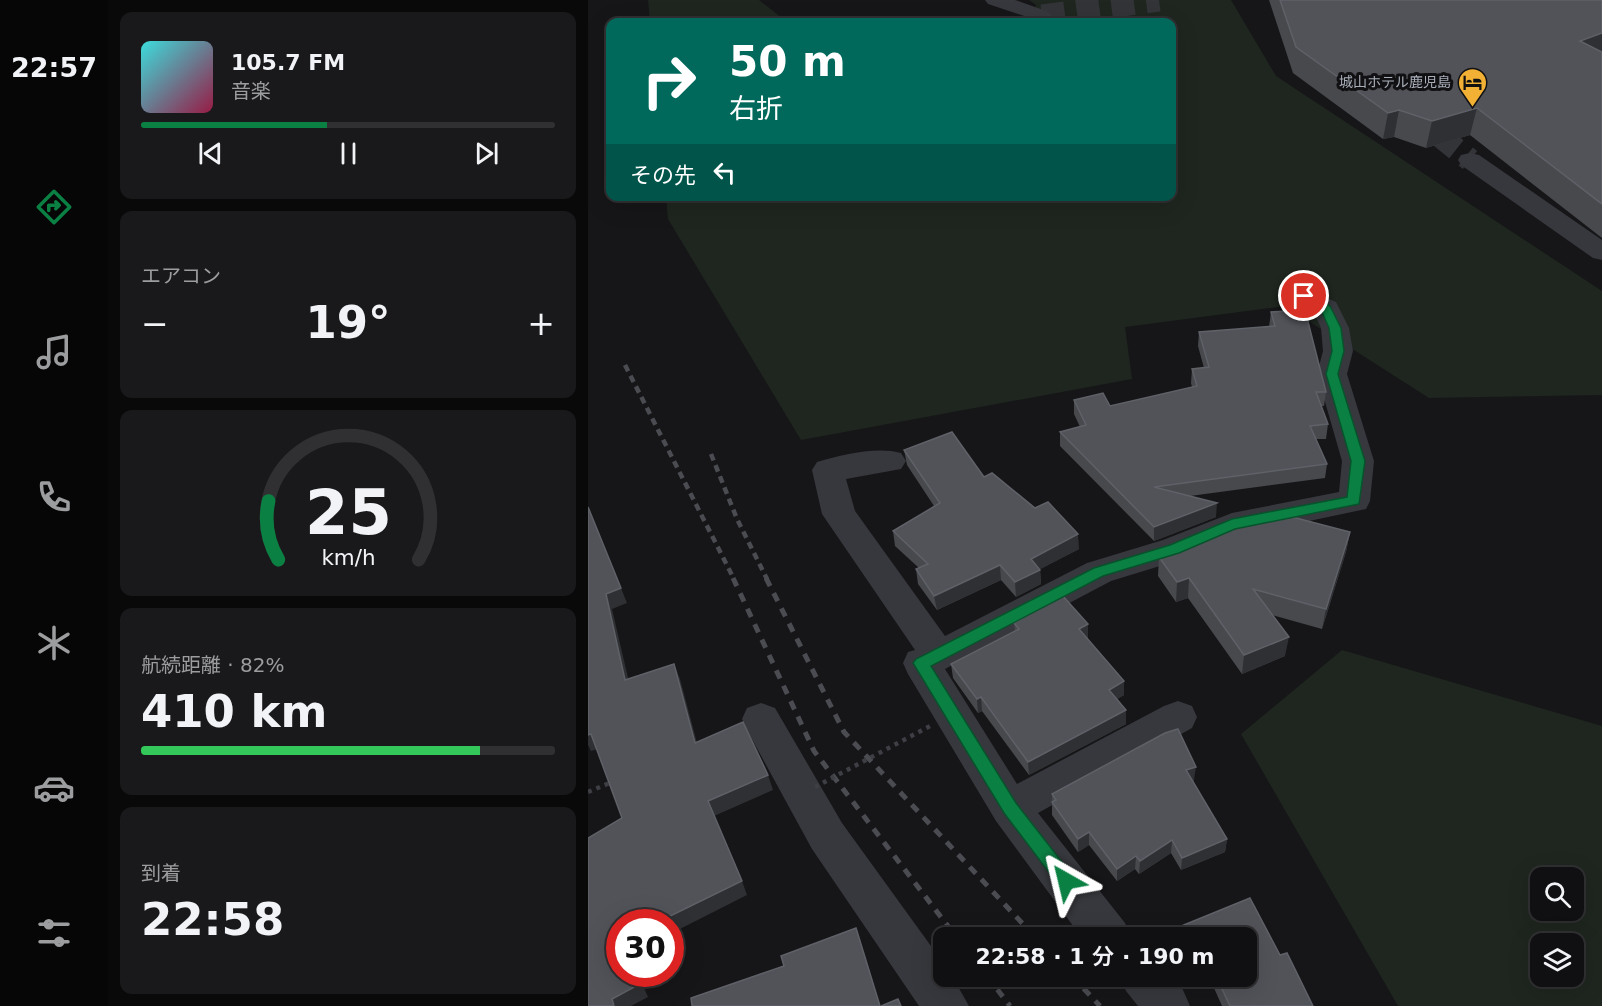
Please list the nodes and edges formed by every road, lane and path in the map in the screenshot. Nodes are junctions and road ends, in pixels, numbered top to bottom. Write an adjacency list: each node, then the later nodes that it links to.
1 (995, 0): 2 (street)
2 (1042, 16)
3 (1470, 160): 4 (street)
4 (1602, 252)
5 (1304, 296): 7 (street)
6 (890, 461): 7 (street)
7 (939, 656): 14 (street)
8 (1178, 717): 14 (street)
9 (761, 718): 17 (street)
10 (932, 725): 12 (path, bridge)
11 (621, 778): 13 (path)
12 (815, 787)
13 (588, 792)
14 (1010, 808): 15 (street)
15 (1101, 927)
16 (1151, 987): 18 (street)
17 (946, 1006)
18 (1167, 1006)

